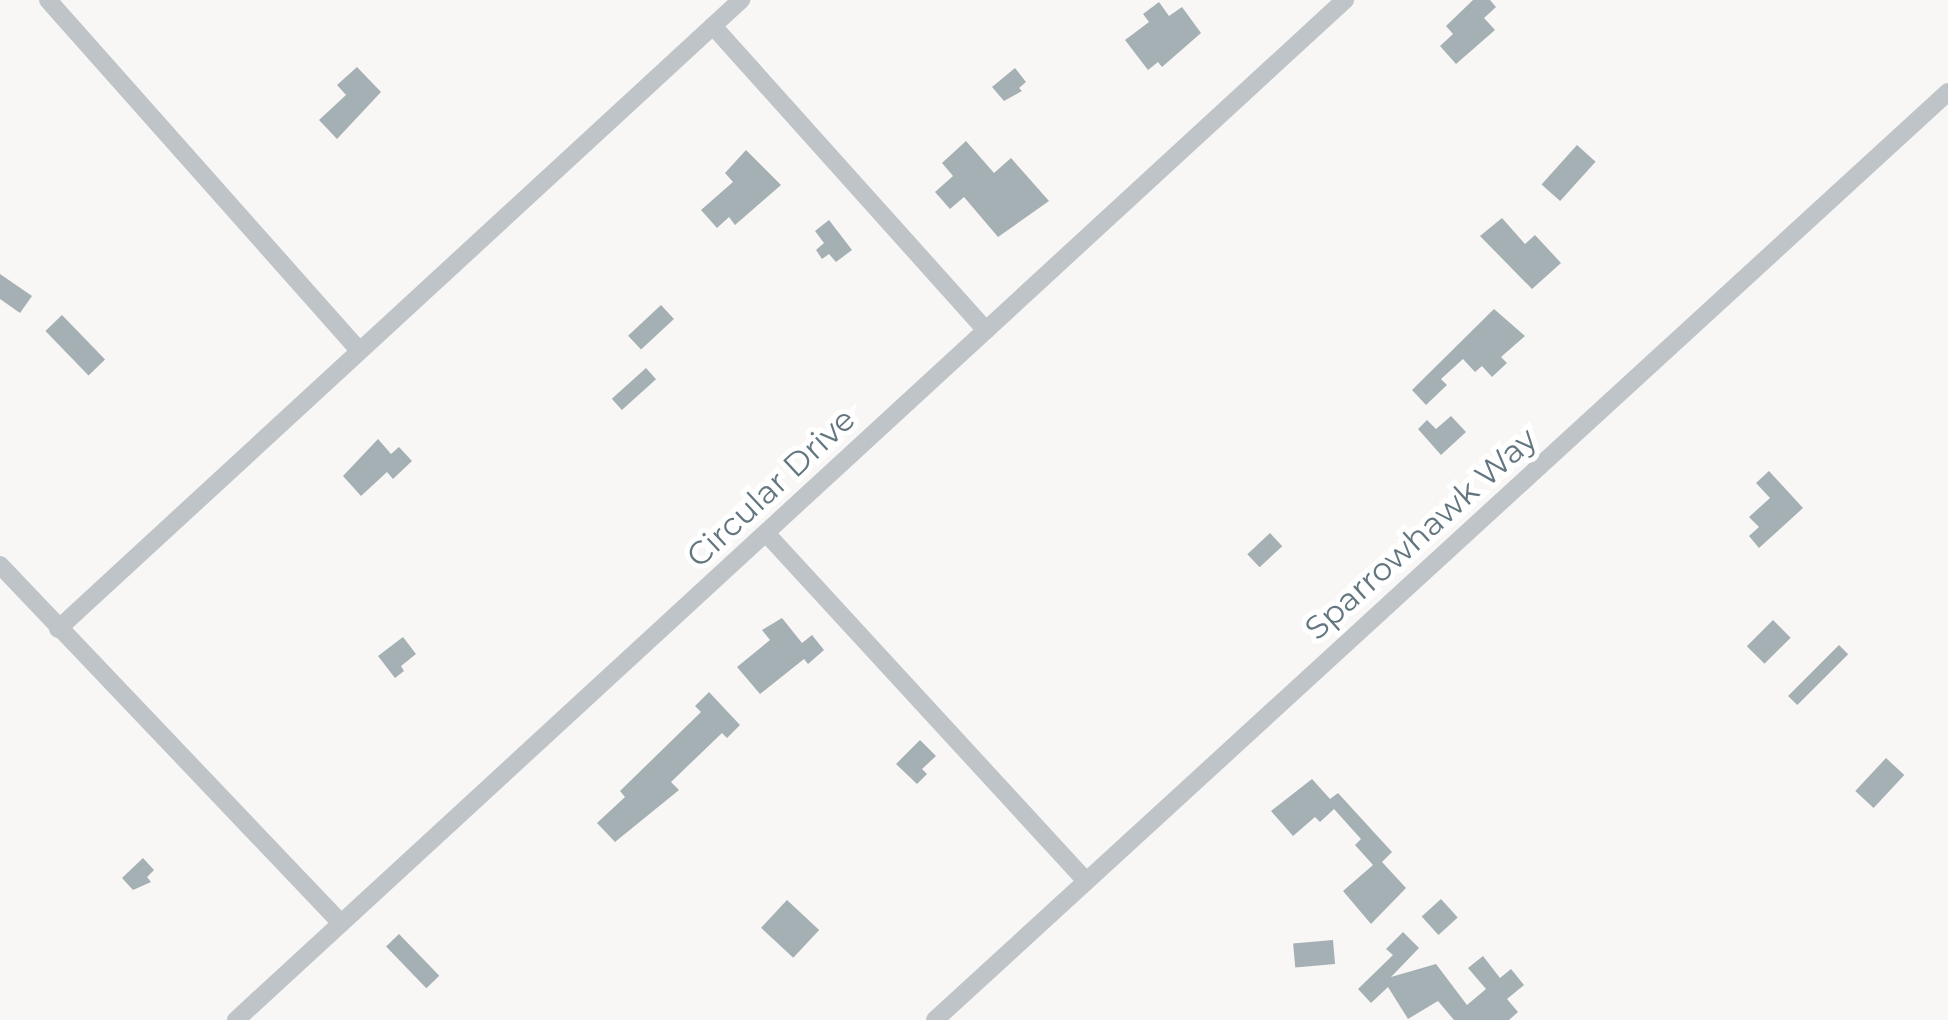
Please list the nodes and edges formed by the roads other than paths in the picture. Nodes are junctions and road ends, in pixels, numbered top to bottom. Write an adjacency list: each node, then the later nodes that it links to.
1 (48, 0): 7 (street)
2 (741, 0): 4 (street)
3 (1345, 0): 6 (street, Circular Drive)
4 (713, 26): 6 (street); 7 (street)
5 (1948, 92): 11 (street, Sparrowhawk Way)
6 (986, 330): 8 (street, Circular Drive)
7 (359, 350): 10 (street)
8 (766, 534): 11 (street); 12 (street, Circular Drive)
9 (0, 565): 10 (street)
10 (58, 628): 12 (street)
11 (1086, 881): 14 (street, Sparrowhawk Way)
12 (342, 923): 13 (street, Circular Drive)
13 (236, 1020)
14 (935, 1020)

